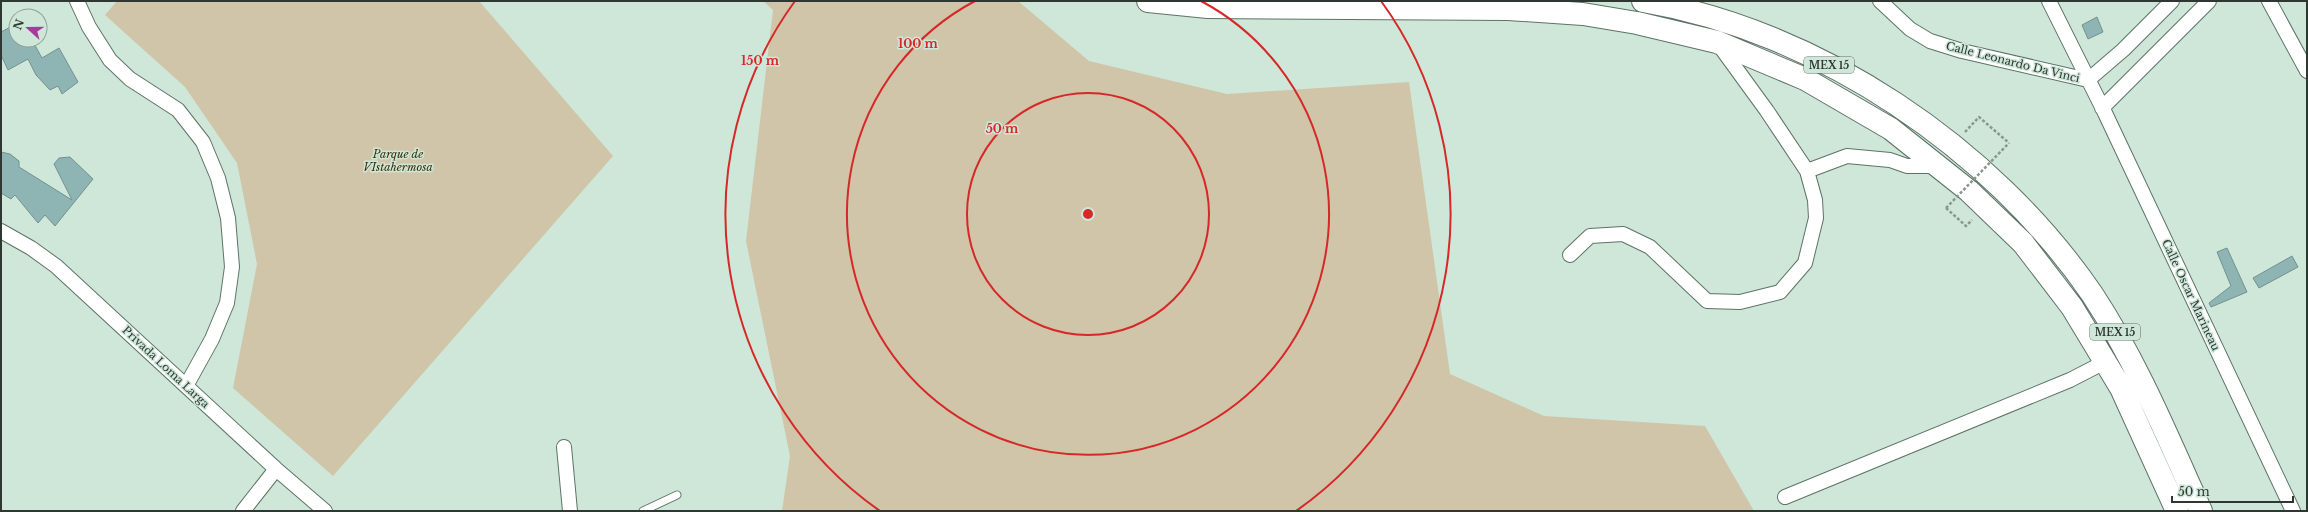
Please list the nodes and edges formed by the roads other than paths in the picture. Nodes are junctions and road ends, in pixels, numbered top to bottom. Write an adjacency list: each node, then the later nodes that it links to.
1 (77, 1): 18 (street)
2 (1148, 1): 9 (main road, MEX 15)
3 (1643, 1): 28 (main road, MEX 15)
4 (1880, 1): 11 (street, Calle Leonardo Da Vinci)
5 (2049, 1): 11 (street, Calle Oscar Marineau)
6 (2172, 1): 11 (street)
7 (2209, 1): 12 (street)
8 (2269, 1): 10 (street)
9 (1717, 42): 13 (main road, MEX 15); 14 (street)
10 (2307, 72)
11 (2088, 80): 12 (street, Calle Oscar Marineau)
12 (2102, 108): 29 (street, Calle Oscar Marineau)
13 (1935, 166): 14 (street); 17 (main road, MEX 15)
14 (1806, 170): 16 (street)
15 (1, 231): 18 (street, Privada Loma Larga)
16 (1570, 255)
17 (2105, 362): 22 (street); 27 (main road, MEX 15)
18 (186, 386): 20 (street, Privada Loma Larga)
19 (564, 447): 25 (street)
20 (276, 469): 23 (street); 24 (street, Privada Loma Larga)
21 (676, 495): 26 (lane)
22 (1785, 497)
23 (243, 511)
24 (325, 511)
25 (570, 511)
26 (643, 511)
27 (2177, 511)
28 (2202, 511)
29 (2293, 511)

